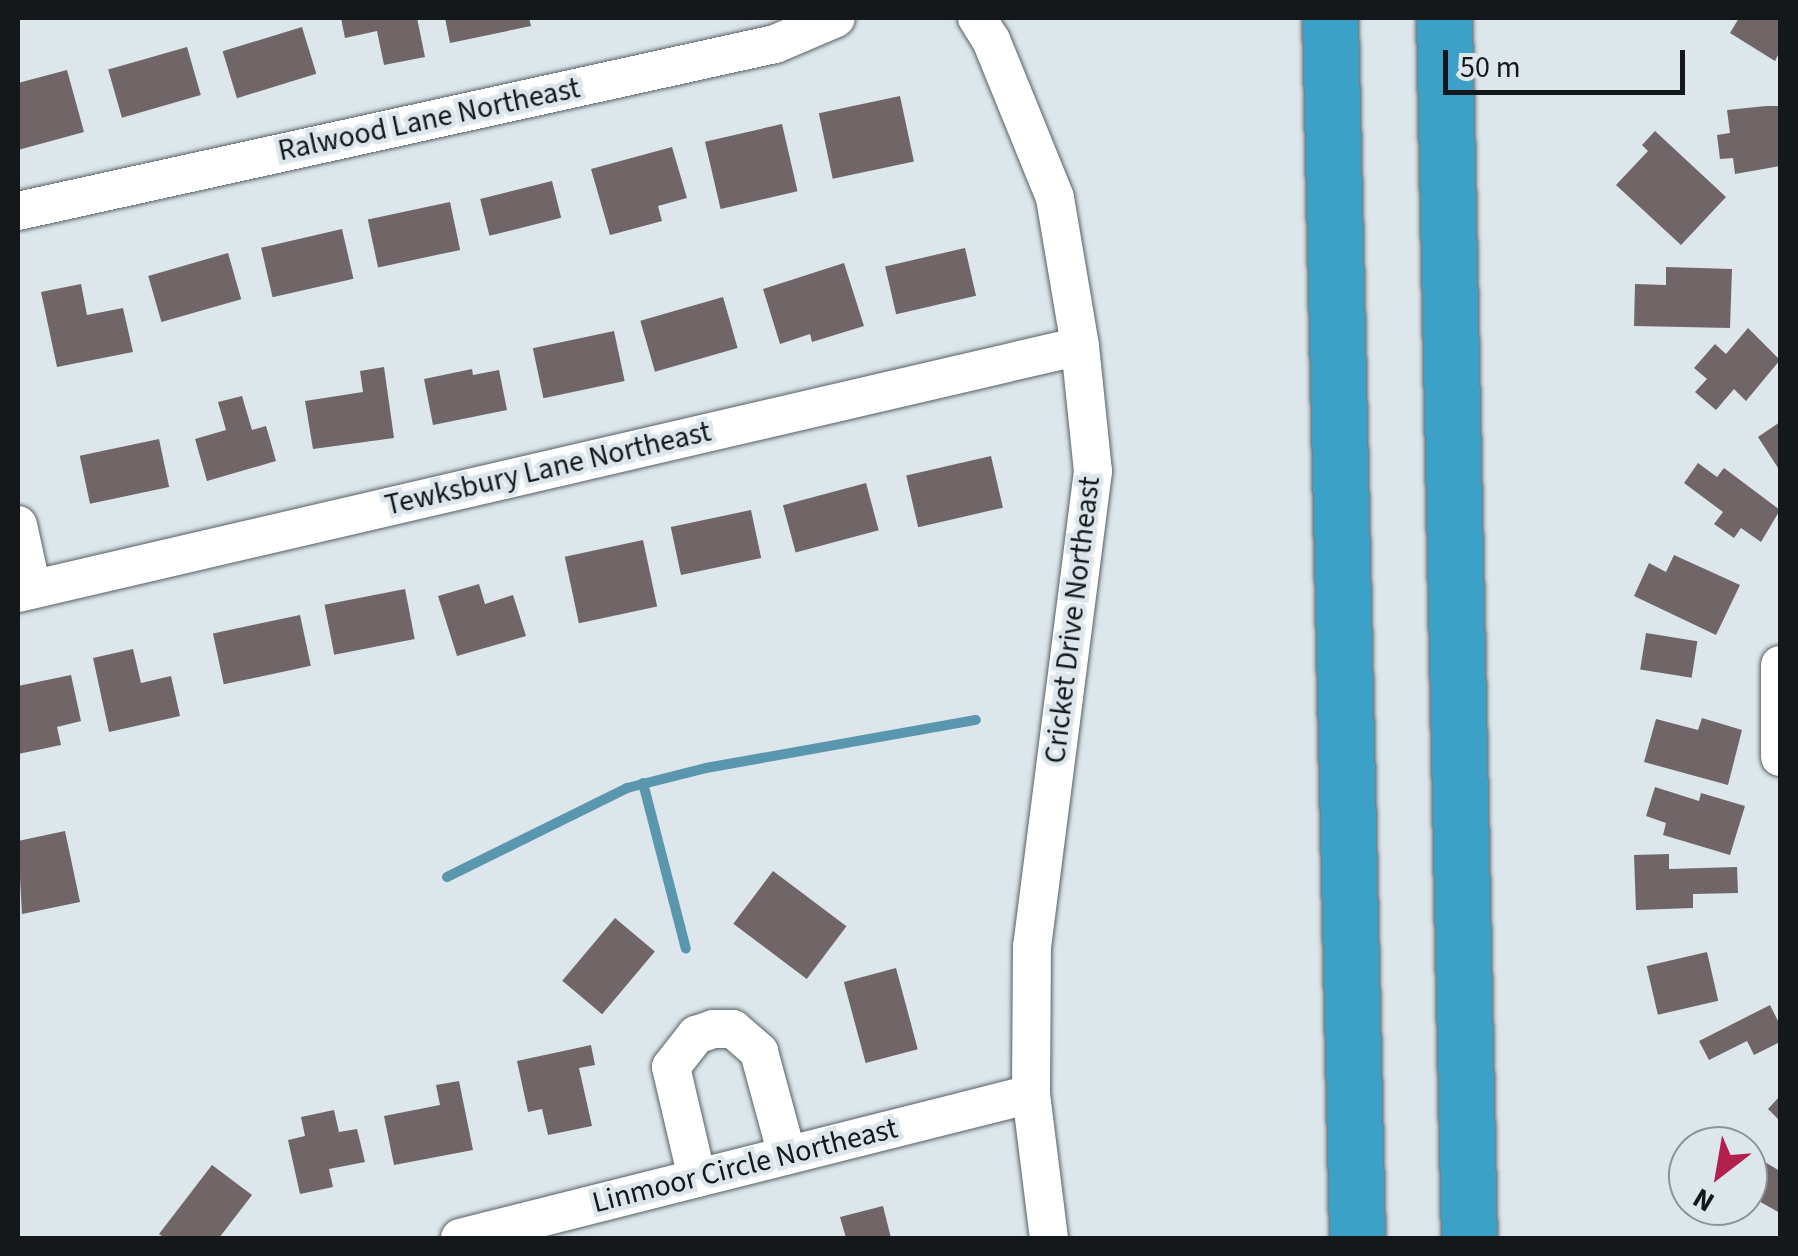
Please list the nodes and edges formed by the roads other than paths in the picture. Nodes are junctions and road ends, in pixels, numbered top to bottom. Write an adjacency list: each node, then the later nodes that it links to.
1 (836, 18): 5 (street, Ralwood Lane Northeast)
2 (977, 18): 6 (street, Cricket Drive Northeast)
3 (1330, 18): 16 (highway)
4 (1444, 18): 17 (highway)
5 (18, 211)
6 (1080, 346): 8 (street, Tewksbury Lane Northeast); 11 (street, Cricket Drive Northeast)
7 (18, 525): 8 (street)
8 (25, 591)
9 (1780, 664): 10 (street)
10 (1780, 758)
11 (1031, 1094): 12 (street, Linmoor Circle Northeast); 15 (street, Cricket Drive Northeast)
12 (787, 1155): 13 (street, Linmoor Circle Northeast); 13 (street)
13 (697, 1178): 14 (street, Linmoor Circle Northeast)
14 (460, 1238)
15 (1049, 1238)
16 (1358, 1238)
17 (1470, 1238)

